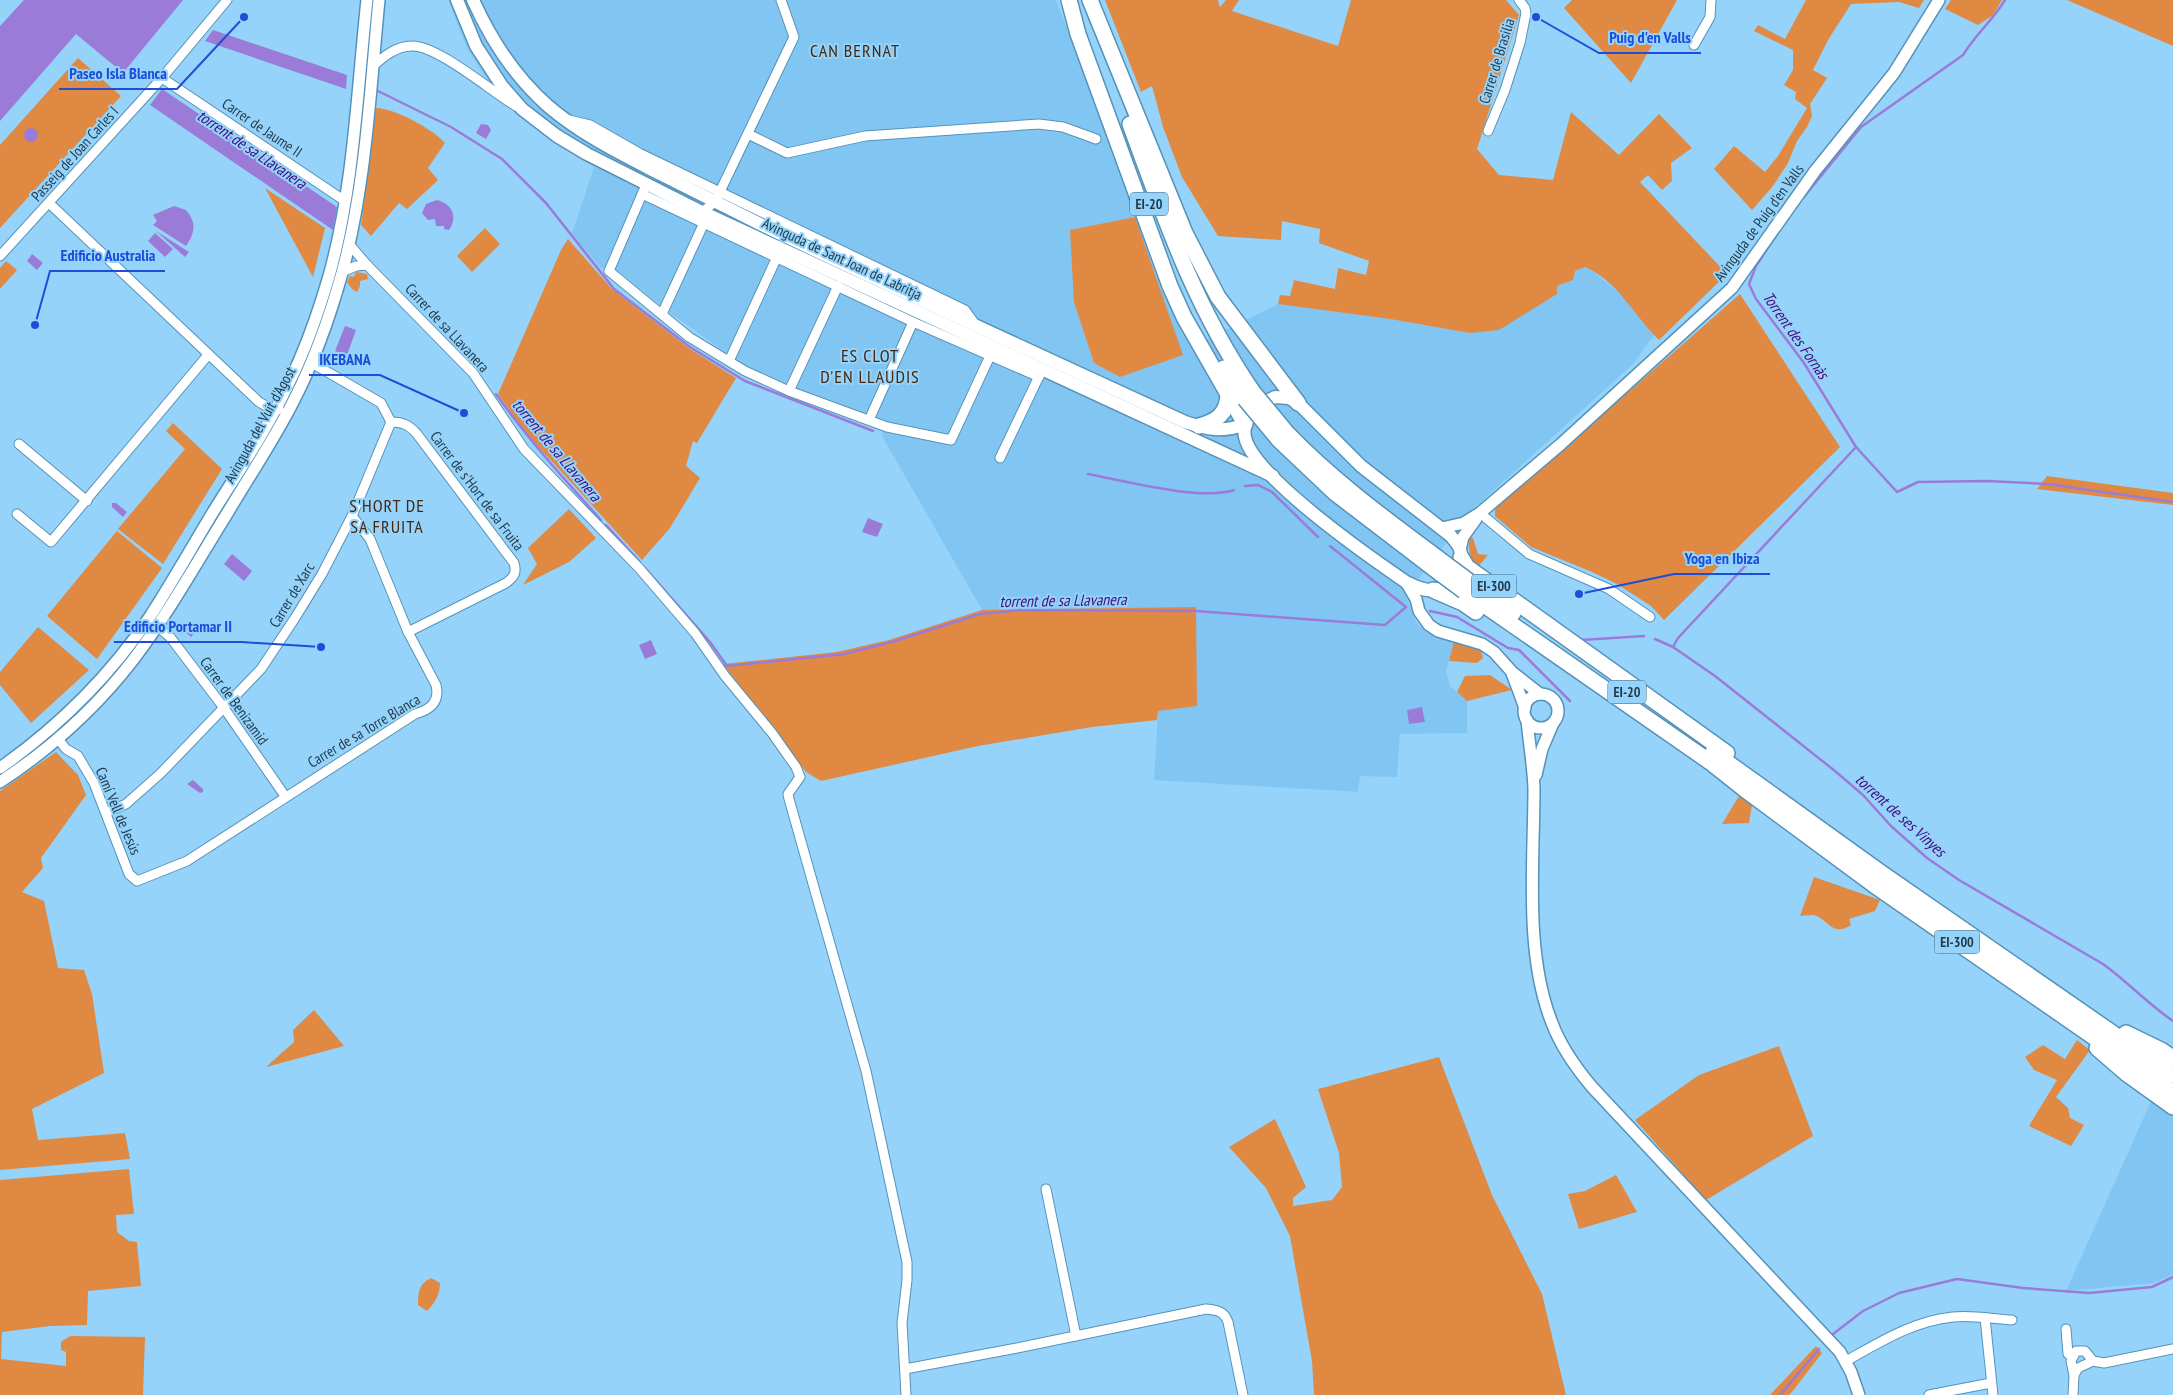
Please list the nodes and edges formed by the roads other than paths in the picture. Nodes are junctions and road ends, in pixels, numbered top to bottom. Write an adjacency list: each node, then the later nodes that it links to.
1 (226, 0): 15 (street, Passeig de Joan Carles I)
2 (367, 0): 22 (street, Avinguda del Vuit d'Agost)
3 (379, 0): 14 (street, Avinguda del Vuit d'Agost)
4 (457, 0): 16 (main road, Avinguda de Sant Joan de Labritja / EI-300)
5 (473, 0): 21 (main road, Avinguda de Sant Joan de Labritja)
6 (781, 0): 18 (street)
7 (1070, 0): 39 (highway); 40 (highway, EI-20)
8 (1084, 0): 40 (highway, EI-20)
9 (1090, 0): 42 (highway)
10 (1519, 0): 17 (street, Carrer de Brasilia)
11 (1711, 0): 13 (street)
12 (1939, 0): 52 (street, Avinguda de Puig d'en Valls)
13 (1694, 45)
14 (372, 67): 16 (street); 25 (street, Avinguda del Vuit d'Agost)
15 (162, 78): 22 (street, Carrer de Jaume II); 23 (street, Passeig de Joan Carles I)
16 (522, 109): 20 (main road, Avinguda de Sant Joan de Labritja / EI-300)
17 (1488, 131)
18 (748, 134): 19 (street); 21 (street)
19 (1096, 139)
20 (644, 189): 24 (main road, Avinguda de Sant Joan de Labritja / EI-300); 31 (street)
21 (717, 196): 24 (street); 47 (main road, Avinguda de Sant Joan de Labritja)
22 (345, 201): 43 (street, Avinguda del Vuit d'Agost)
23 (49, 203): 26 (street, Passeig de Joan Carles I); 33 (street)
24 (703, 218): 27 (street, Avinguda de Sant Joan de Labritja); 31 (street); 37 (main road, Avinguda de Sant Joan de Labritja / EI-300)
25 (349, 244): 28 (street, Carrer de sa Llavanera); 29 (street, Avinguda del Vuit d'Agost)
26 (0, 256)
27 (777, 258): 30 (street, Avinguda de Sant Joan de Labritja); 35 (street)
28 (367, 266): 29 (street); 93 (street, Carrer de sa Llavanera)
29 (342, 272): 36 (street, Avinguda del Vuit d'Agost)
30 (838, 286): 32 (street, Avinguda de Sant Joan de Labritja); 38 (street)
31 (662, 314): 35 (street)
32 (914, 322): 34 (street, Avinguda de Sant Joan de Labritja); 44 (street)
33 (208, 355): 43 (street); 51 (street)
34 (990, 356): 37 (street, Avinguda de Sant Joan de Labritja); 44 (street)
35 (729, 361): 38 (street)
36 (312, 363): 41 (street, Avinguda del Vuit d'Agost); 45 (street)
37 (1040, 373): 49 (street); 50 (main road, Avinguda de Sant Joan de Labritja / EI-300)
38 (789, 391): 44 (street)
39 (1228, 395): 46 (highway); 47 (highway)
40 (1249, 395): 58 (highway, EI-20, bridge)
41 (294, 400): 43 (street); 62 (street, Avinguda del Vuit d'Agost)
42 (1298, 403): 46 (main road); 55 (main road, EI-300)
43 (275, 411): 70 (street, Avinguda del Vuit d'Agost)
44 (869, 420)
45 (391, 422): 54 (street, Carrer de Xarc); 63 (street, Carrer de s'Hort de sa Fruita)
46 (1245, 424): 47 (main road, Avinguda de Sant Joan de Labritja); 50 (main road, EI-300)
47 (1199, 426)
48 (19, 444): 51 (street)
49 (1000, 458)
50 (1274, 476): 57 (main road, EI-300)
51 (87, 501): 53 (street)
52 (1480, 513): 55 (street, Avinguda de Puig d'en Valls); 56 (street, Avinguda de Puig d'en Valls); 61 (street)
53 (17, 514)
54 (352, 516): 63 (street, Carrer de sa Torre Blanca); 66 (street, Carrer de Xarc)
55 (1442, 528): 56 (main road, EI-300)
56 (1460, 553): 59 (main road, EI-300); 75 (highway, EI-300)
57 (1406, 582): 59 (main road, EI-300); 60 (street)
58 (1467, 587): 73 (highway, EI-20); 75 (highway, EI-20)
59 (1432, 590): 60 (street); 73 (highway, EI-300)
60 (1419, 611): 64 (street)
61 (1650, 617)
62 (158, 626): 66 (street, Carrer de Benizamid); 69 (street, Avinguda del Vuit d'Agost)
63 (408, 632): 74 (street, Carrer de sa Torre Blanca)
64 (1512, 672): 65 (street); 67 (street)
65 (1540, 694): 67 (street); 68 (street)
66 (224, 708): 74 (street, Carrer de Benizamid); 76 (street, Carrer de Xarc)
67 (1526, 714): 68 (street); 72 (street)
68 (1553, 723): 72 (street)
69 (58, 739): 71 (street, Avinguda del Vuit d'Agost); 76 (street, Camí Vell de Jesús)
70 (0, 768)
71 (0, 782)
72 (1534, 787): 91 (street)
73 (1744, 789): 79 (highway, EI-300)
74 (285, 796): 77 (street, Carrer de sa Torre Blanca)
75 (1785, 802): 78 (highway, EI-300)
76 (106, 813): 77 (street, Camí Vell de Jesús)
77 (128, 874)
78 (2100, 1022): 80 (highway); 81 (highway, EI-300)
79 (2078, 1025): 82 (highway, EI-300); 83 (highway)
80 (2173, 1058)
81 (2173, 1075)
82 (2173, 1092)
83 (2173, 1106)
84 (1046, 1189): 88 (street)
85 (1985, 1318): 86 (street); 91 (street); 95 (street)
86 (2012, 1320)
87 (2066, 1329): 90 (street)
88 (1076, 1336): 93 (street); 97 (street)
89 (2173, 1349): 92 (street)
90 (2072, 1356): 92 (street); 94 (street)
91 (1846, 1361): 98 (street)
92 (2093, 1361): 94 (street)
93 (905, 1369): 96 (street)
94 (2074, 1375): 101 (street)
95 (1991, 1383): 99 (street); 100 (street)
96 (906, 1395)
97 (1243, 1395)
98 (1860, 1395)
99 (1929, 1395)
100 (1993, 1395)
101 (2073, 1395)

